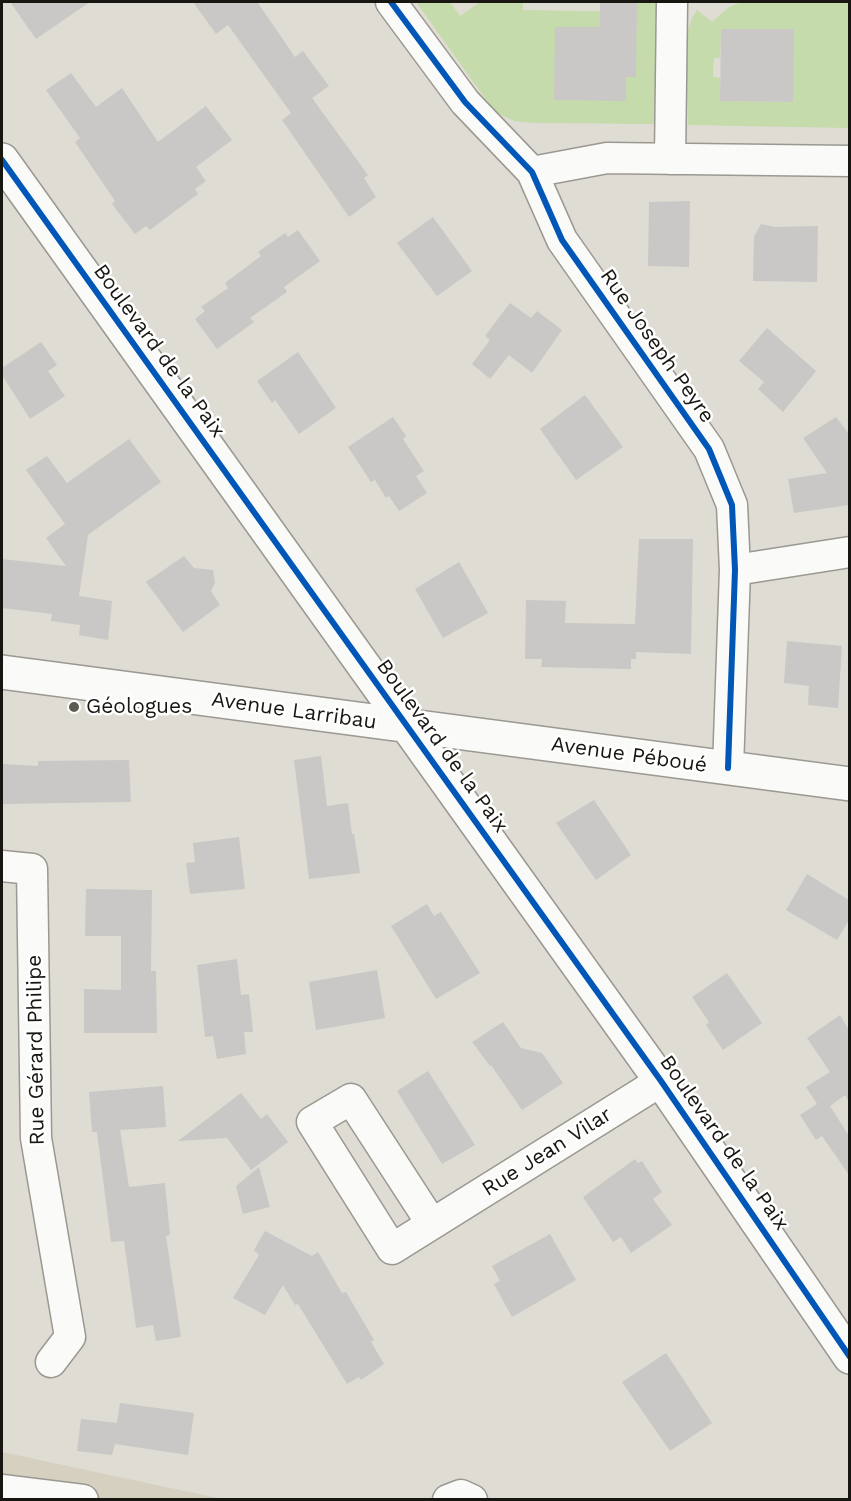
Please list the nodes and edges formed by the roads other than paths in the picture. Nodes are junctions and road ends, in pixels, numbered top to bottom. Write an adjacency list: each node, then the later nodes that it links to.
1 (391, 2): 6 (street, Rue Joseph Peyre)
2 (672, 2): 3 (street)
3 (670, 159): 5 (street); 6 (street)
4 (2, 160): 10 (main road, Boulevard de la Paix)
5 (849, 161)
6 (532, 172): 8 (street, Rue Joseph Peyre)
7 (849, 552): 8 (street)
8 (735, 570): 11 (street, Rue Joseph Peyre)
9 (2, 672): 10 (main road, Avenue Larribau)
10 (408, 726): 11 (main road, Avenue Péboué); 14 (main road, Boulevard de la Paix)
11 (728, 768): 12 (main road, Avenue Péboué)
12 (849, 784)
13 (2, 866): 17 (street, Rue Gérard Philipe)
14 (661, 1081): 15 (street, Rue Jean Vilar); 16 (main road, Boulevard de la Paix)
15 (432, 1224): 15 (street, Rue Jean Vilar)
16 (849, 1357)
17 (51, 1362)
18 (2, 1490): 19 (street)
19 (83, 1500)
20 (448, 1500): 21 (street)
21 (472, 1500)

